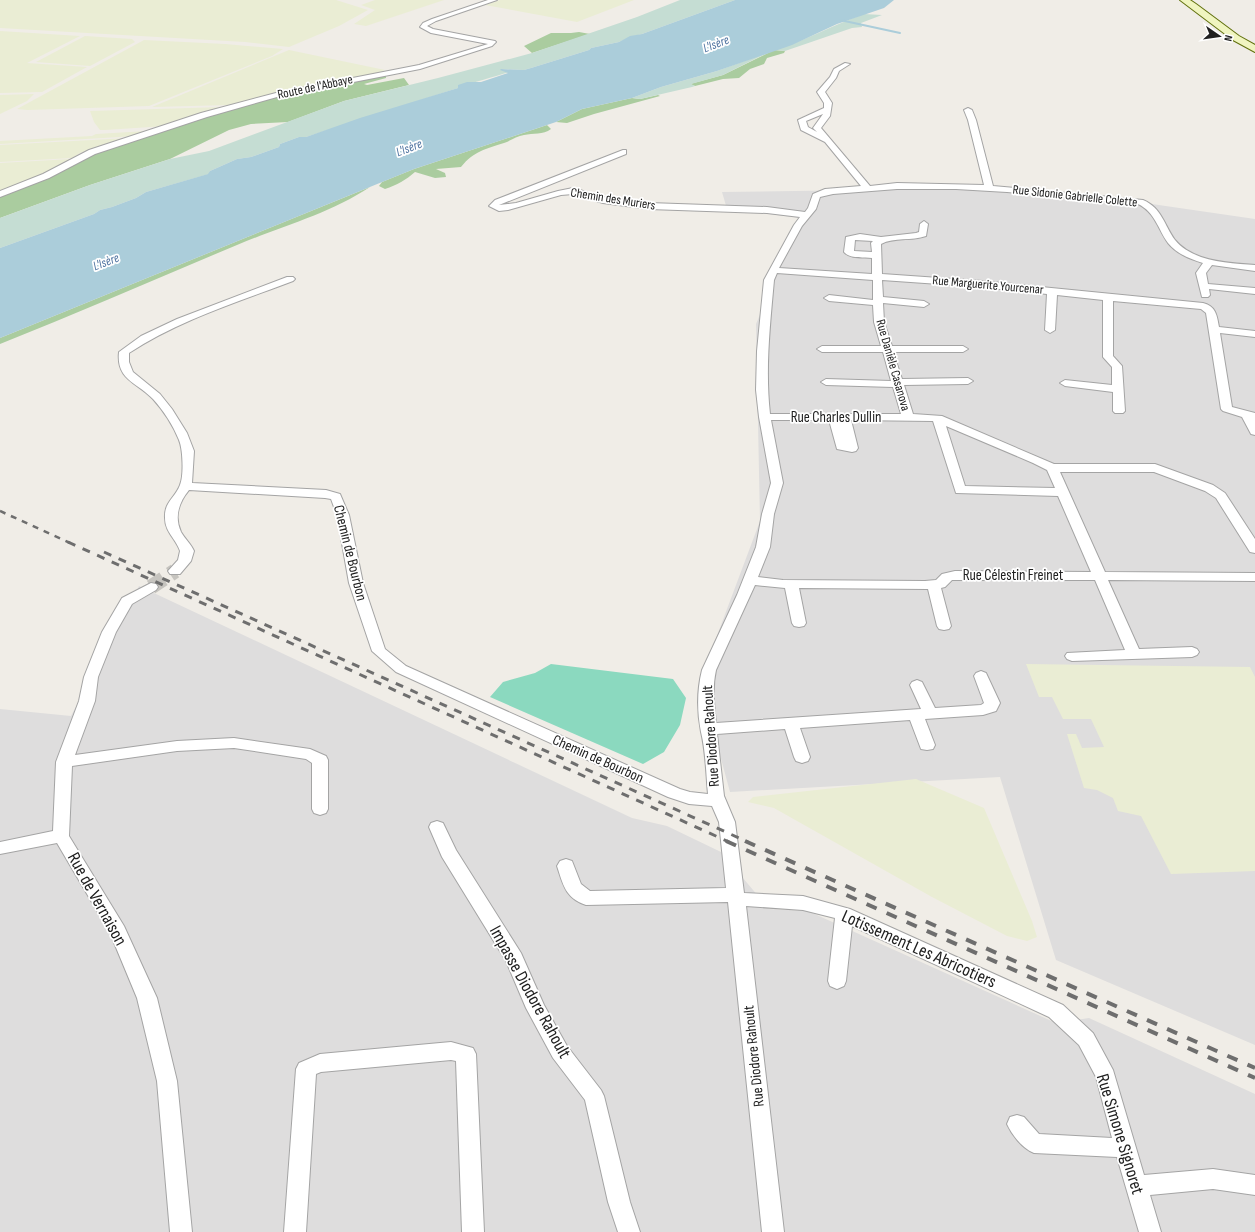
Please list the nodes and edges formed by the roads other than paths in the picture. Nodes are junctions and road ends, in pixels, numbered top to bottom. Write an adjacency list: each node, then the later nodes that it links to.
1 (494, 0): 11 (street, Route de l'Abbaye)
2 (1184, 0): 3 (street)
3 (1252, 46)
4 (847, 64): 5 (street)
5 (828, 109): 7 (street); 7 (street)
6 (968, 110): 9 (street)
7 (829, 142): 10 (street)
8 (623, 152): 12 (street, Chemin des Muriers)
9 (989, 188): 10 (street, Rue Sidonie Gabrielle Colette); 16 (street, Rue Sidonie Gabrielle Colette)
10 (868, 189): 12 (street, Rue Diodore Rahoult)
11 (0, 194)
12 (806, 216): 18 (street, Rue Diodore Rahoult)
13 (924, 224): 14 (street)
14 (880, 240): 15 (street, Rue Danièle Casanova); 15 (street)
15 (877, 255): 19 (street, Rue Danièle Casanova)
16 (1211, 262): 17 (street, Rue Sidonie Gabrielle Colette); 21 (street)
17 (1255, 268)
18 (773, 270): 19 (street, Rue Marguerite Yourcenar); 42 (street, Rue Diodore Rahoult)
19 (878, 277): 22 (street, Rue Marguerite Yourcenar); 26 (street, Rue Danièle Casanova)
20 (290, 279): 47 (street)
21 (1202, 286): 23 (street); 28 (street)
22 (1052, 291): 24 (street, Rue Marguerite Yourcenar); 30 (street)
23 (1255, 291)
24 (1108, 297): 28 (street, Rue Marguerite Yourcenar); 39 (street)
25 (829, 298): 26 (street)
26 (878, 301): 27 (street); 32 (street, Rue Danièle Casanova)
27 (924, 304)
28 (1203, 306): 29 (street)
29 (1213, 329): 31 (street); 41 (street)
30 (1050, 330)
31 (1255, 334)
32 (886, 348): 33 (street); 34 (street); 37 (street, Rue Danièle Casanova)
33 (822, 349)
34 (963, 349)
35 (968, 381): 37 (street)
36 (826, 382): 37 (street)
37 (897, 383): 43 (street, Rue Danièle Casanova)
38 (1065, 383): 39 (street)
39 (1118, 389): 40 (street)
40 (1119, 411)
41 (1251, 415): 45 (street)
42 (765, 417): 43 (street, Rue Charles Dullin); 54 (street, Rue Diodore Rahoult)
43 (908, 417): 44 (street, Rue Danièle Casanova)
44 (938, 418): 46 (street, Rue Danièle Casanova); 48 (street)
45 (1255, 432)
46 (1052, 468): 48 (street); 49 (street)
47 (186, 486): 51 (street); 71 (street, Chemin de Bourbon)
48 (1063, 492): 52 (street)
49 (1255, 549)
50 (1255, 570): 53 (street)
51 (175, 571)
52 (1098, 576): 53 (street, Rue Célestin Freinet); 56 (street, Rue Célestin Freinet); 61 (street)
53 (1255, 577)
54 (750, 580): 55 (street, Rue Célestin Freinet); 67 (street, Rue Diodore Rahoult)
55 (791, 584): 56 (street, Rue Célestin Freinet); 58 (street)
56 (934, 585): 59 (street)
57 (151, 587): 70 (street, Rue de Vernaison)
58 (799, 623)
59 (944, 626)
60 (1192, 652): 61 (street)
61 (1134, 654): 62 (street)
62 (1072, 656)
63 (981, 676): 65 (street)
64 (917, 685): 65 (street)
65 (923, 714): 66 (street); 68 (street)
66 (792, 724): 67 (street); 69 (street)
67 (708, 728): 71 (street, Rue Diodore Rahoult)
68 (927, 745)
69 (802, 757)
70 (64, 762): 72 (street); 74 (street, Rue de Vernaison)
71 (717, 801): 77 (street, Rue Diodore Rahoult)
72 (320, 809)
73 (437, 827): 88 (street, Impasse Diodore Rahoult)
74 (61, 836): 75 (street); 85 (street, Rue de Vernaison)
75 (0, 848)
76 (566, 866): 77 (street, Lotissement Les Abricotiers)
77 (736, 897): 78 (street, Lotissement Les Abricotiers); 89 (street, Rue Diodore Rahoult)
78 (844, 914): 79 (street); 80 (street, Lotissement Les Abricotiers)
79 (837, 981)
80 (1086, 1039): 82 (street, Rue Simone Signoret)
81 (1017, 1124): 82 (street)
82 (1125, 1148): 84 (street, Rue Simone Signoret)
83 (1255, 1185): 84 (street)
84 (1136, 1186): 90 (street, Rue Simone Signoret)
85 (181, 1232)
86 (295, 1232): 87 (street)
87 (473, 1232)
88 (629, 1232)
89 (773, 1232)
90 (1150, 1232)

